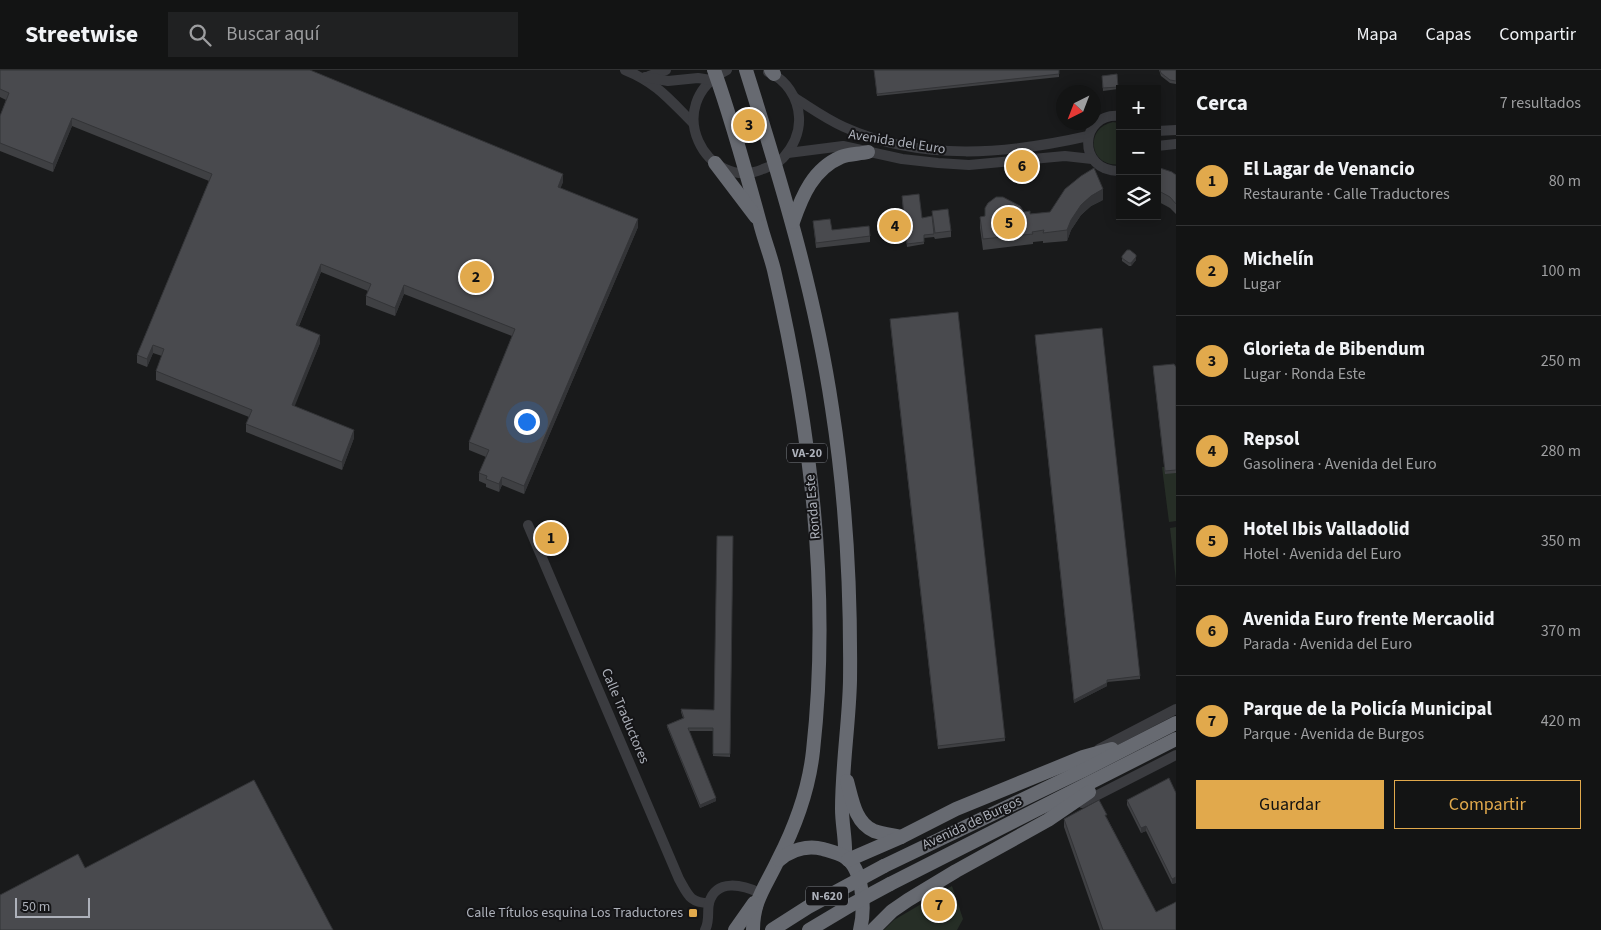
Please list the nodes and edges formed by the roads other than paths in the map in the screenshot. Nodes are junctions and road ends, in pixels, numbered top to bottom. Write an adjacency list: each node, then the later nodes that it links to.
1 (625, 70): 6 (street)
2 (666, 70): 6 (street)
3 (746, 70): 19 (highway, VA-20)
4 (770, 71): 7 (street)
5 (717, 74): 6 (street); 9 (street); 21 (highway, Ronda Este / VA-20)
6 (643, 77): 9 (street)
7 (795, 98): 12 (street, Avenida del Euro); 16 (street)
8 (1116, 116): 12 (street)
9 (693, 123): 18 (street)
10 (1176, 130): 11 (street)
11 (1161, 131)
12 (1088, 136): 17 (street)
13 (1176, 144): 14 (street)
14 (1161, 146)
15 (868, 152): 16 (street, Avenida del Euro); 17 (street, Avenida del Euro); 23 (highway)
16 (788, 153): 19 (street)
17 (1092, 159): 20 (street)
18 (715, 163): 21 (street); 22 (highway)
19 (776, 164): 21 (street); 23 (highway, VA-20)
20 (1116, 171)
21 (746, 173): 22 (highway, Ronda Este / VA-20)
22 (760, 222): 36 (highway, Ronda Este / VA-20)
23 (793, 222): 32 (highway, VA-20)
24 (528, 525): 38 (street, Calle Traductores)
25 (1176, 709): 30 (street)
26 (1176, 723): 28 (highway, Avenida de Burgos)
27 (1176, 739): 31 (highway, Avenida de Burgos)
28 (1141, 741): 30 (highway); 42 (highway, Avenida de Burgos / N-620, bridge)
29 (1176, 755): 33 (street)
30 (1083, 757): 34 (highway)
31 (1131, 762): 33 (highway); 43 (highway, Avenida de Burgos / N-620, bridge)
32 (843, 769): 34 (highway); 35 (highway, VA-20)
33 (1048, 820): 45 (highway)
34 (901, 837): 35 (highway)
35 (847, 858): 36 (highway); 44 (highway, VA-20)
36 (779, 860): 37 (highway, Ronda Este / VA-20)
37 (759, 896): 38 (street); 40 (highway); 41 (highway, Ronda Este / VA-20)
38 (709, 903): 39 (street)
39 (704, 930)
40 (735, 930)
41 (753, 930)
42 (772, 930)
43 (809, 930)
44 (860, 930)
45 (873, 930)

